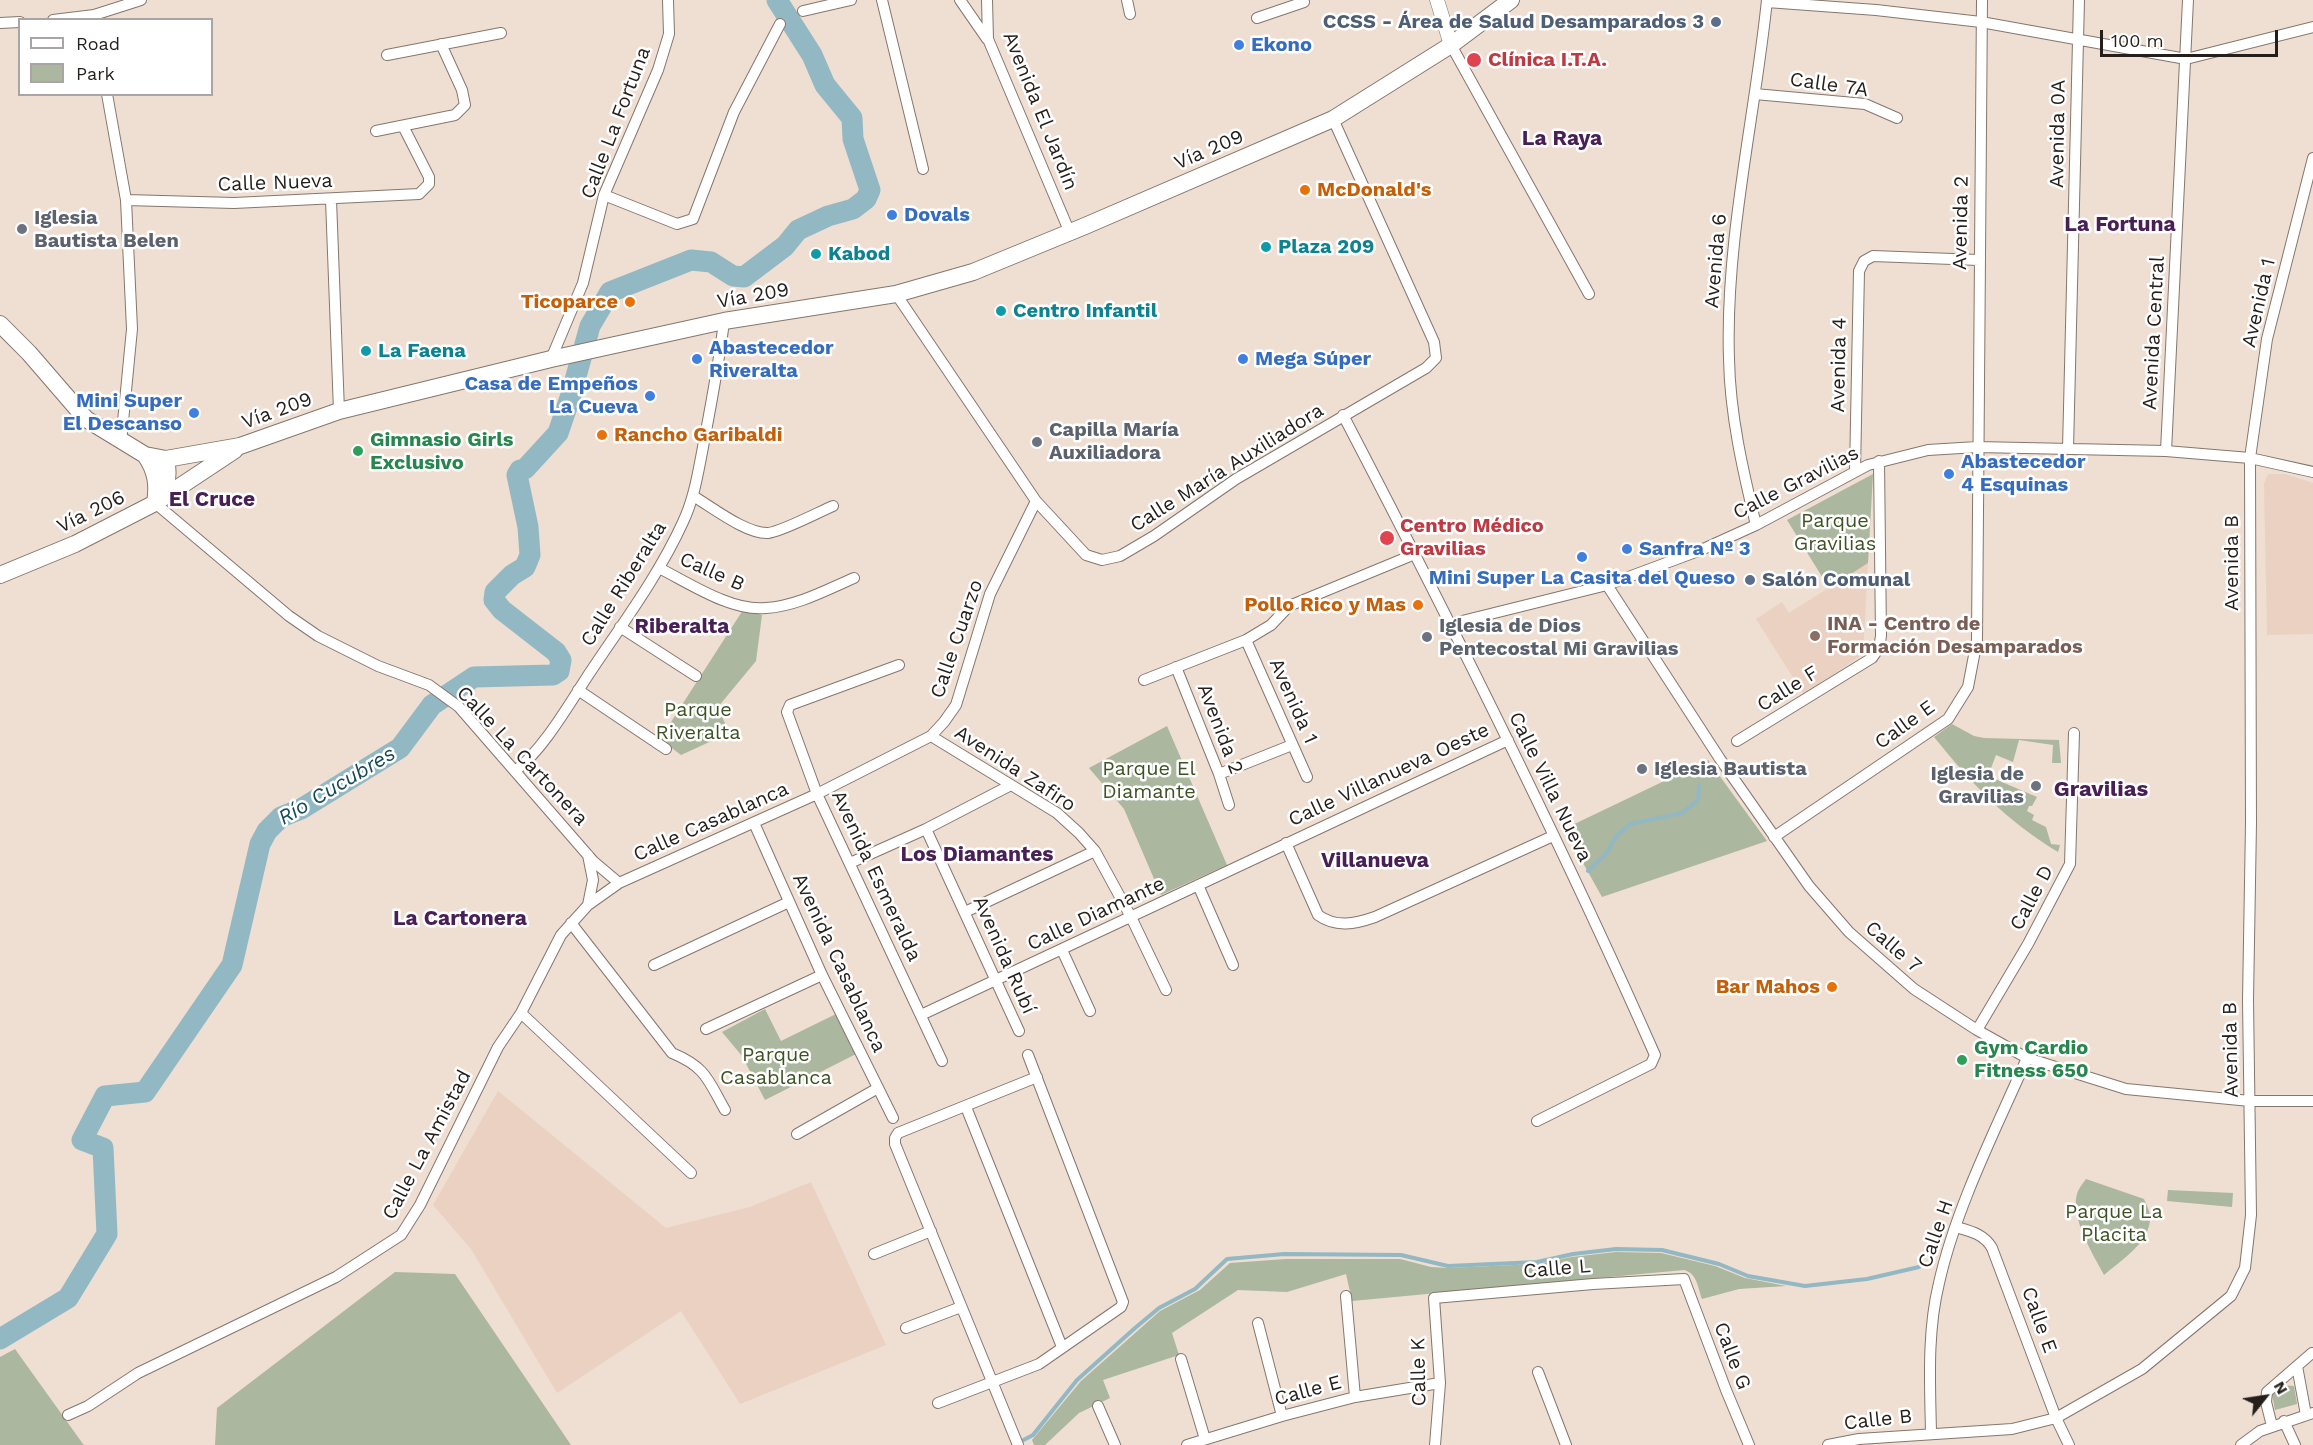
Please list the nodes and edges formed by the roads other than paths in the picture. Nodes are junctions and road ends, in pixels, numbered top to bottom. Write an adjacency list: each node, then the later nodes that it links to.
1 (141, 0): 17 (street)
2 (668, 0): 39 (street, Calle La Fortuna)
3 (851, 0): 15 (street)
4 (882, 0): 38 (street)
5 (960, 0): 25 (street)
6 (987, 0): 25 (street, Avenida El Jardín)
7 (1127, 0): 16 (street)
8 (1303, 0): 18 (street)
9 (1437, 0): 28 (street)
10 (1511, 0): 28 (main road, Vía 209)
11 (1982, 0): 20 (street, Avenida 2)
12 (2079, 0): 26 (street, Avenida 0A)
13 (2188, 0): 30 (street, Avenida Central)
14 (1767, 1): 20 (street); 31 (street, Avenida 6)
15 (802, 11)
16 (1130, 15)
17 (94, 17)
18 (1257, 18)
19 (18, 22): 21 (street)
20 (1981, 22): 26 (street); 43 (street, Avenida 2)
21 (0, 23)
22 (780, 24): 39 (street)
23 (2313, 27): 30 (street)
24 (501, 33): 27 (street)
25 (988, 39): 42 (street, Avenida El Jardín)
26 (2078, 41): 30 (street); 54 (street, Avenida 0A)
27 (441, 45): 29 (street); 35 (street)
28 (1451, 45): 34 (main road, Vía 209); 45 (street)
29 (387, 55)
30 (2186, 58): 55 (street, Avenida Central)
31 (1755, 94): 33 (street, Calle 7A); 66 (street, Avenida 6)
32 (107, 96): 40 (street)
33 (1898, 118)
34 (1333, 119): 42 (main road, Vía 209); 50 (street, Calle María Auxiliadora)
35 (403, 126): 36 (street); 41 (street, Calle Nueva)
36 (376, 131)
37 (2313, 158): 57 (street, Avenida 1)
38 (923, 169)
39 (604, 195): 48 (street, Calle La Fortuna)
40 (126, 200): 41 (street, Calle Nueva); 51 (street)
41 (331, 200): 49 (street)
42 (1070, 232): 44 (main road, Vía 209)
43 (1979, 260): 53 (street, Avenida 2); 60 (street, Avenida 4)
44 (896, 294): 46 (main road, Vía 209); 63 (street, Calle María Auxiliadora)
45 (1590, 294)
46 (724, 321): 48 (main road, Vía 209); 62 (street, Calle Riberalta)
47 (0, 324): 51 (main road, Vía 209)
48 (556, 358): 49 (main road, Vía 209)
49 (339, 411): 52 (main road, Vía 209)
50 (1343, 415): 63 (street, Calle María Auxiliadora); 67 (street, Calle Villa Nueva)
51 (121, 442): 56 (main road, Vía 209)
52 (240, 446): 58 (main road, Vía 209); 64 (main road)
53 (1977, 447): 54 (street, Calle Gravilias); 59 (street, Calle Gravilias); 95 (street, Calle E)
54 (2068, 449): 55 (street, Calle Gravilias)
55 (2166, 451): 57 (street, Calle Gravilias)
56 (145, 455): 58 (main road, Vía 209); 64 (main road)
57 (2250, 458): 61 (street, Calle Gravilias); 124 (street, Avenida B)
58 (166, 459): 64 (main road, Vía 206)
59 (1879, 461): 60 (street, Calle Gravilias); 83 (street, Calle F)
60 (1855, 471): 66 (street, Calle Gravilias)
61 (2313, 472)
62 (693, 496): 65 (street); 68 (street, Calle Riberalta)
63 (1036, 501): 81 (street, Calle Cuarzo)
64 (155, 503): 69 (main road, Vía 206); 86 (street, Calle La Cartonera)
65 (833, 506)
66 (1756, 525): 71 (street, Calle Gravilias)
67 (1416, 554): 72 (street, Calle Villa Nueva); 74 (street)
68 (659, 568): 70 (street, Calle B); 73 (street, Calle Riberalta)
69 (0, 575)
70 (854, 578)
71 (1607, 585): 72 (street, Calle Gravilias); 95 (street, Calle 7)
72 (1450, 624): 82 (street, Calle Villa Nueva)
73 (620, 627): 77 (street); 79 (street, Calle Riberalta)
74 (1246, 640): 76 (street); 84 (street, Avenida 1)
75 (899, 665): 90 (street, Avenida Esmeralda)
76 (1176, 667): 78 (street); 87 (street, Avenida 2)
77 (696, 676)
78 (1144, 680)
79 (578, 690): 85 (street); 86 (street, Calle Riberalta)
80 (2074, 733): 117 (street, Calle D)
81 (931, 736): 89 (street, Avenida Zafiro); 90 (street, Calle Cuarzo)
82 (1508, 740): 94 (street, Calle Villa Nueva); 96 (street, Calle Villanueva Oeste)
83 (1737, 741)
84 (1292, 745): 87 (street); 88 (street, Avenida 1)
85 (666, 749)
86 (515, 771): 98 (street, Calle La Cartonera)
87 (1219, 774): 91 (street, Avenida 2)
88 (1306, 777)
89 (1011, 785): 93 (street); 97 (street, Avenida Zafiro)
90 (817, 794): 92 (street, Calle Casablanca); 99 (street, Avenida Esmeralda)
91 (1229, 805)
92 (754, 823): 100 (street, Calle Casablanca); 102 (street, Avenida Casablanca)
93 (926, 829): 99 (street); 104 (street, Avenida Rubí)
94 (1553, 836): 96 (street); 129 (street, Calle Villa Nueva)
95 (1774, 837): 117 (street, Calle 7)
96 (1286, 843): 101 (street, Calle Diamante)
97 (1095, 851): 104 (street); 105 (street, Avenida Zafiro)
98 (588, 855): 100 (street, Calle La Cartonera); 103 (street)
99 (850, 862): 115 (street, Avenida Esmeralda)
100 (619, 883): 103 (street, Calle La Amistad)
101 (1198, 885): 105 (street, Calle Diamante); 109 (street)
102 (789, 902): 108 (street); 110 (street, Avenida Casablanca)
103 (588, 905): 106 (street, Calle La Amistad)
104 (965, 912): 111 (street, Avenida Rubí)
105 (1131, 917): 107 (street, Calle Diamante); 112 (street, Avenida Zafiro)
106 (571, 923): 114 (street, Calle La Amistad); 127 (street)
107 (1062, 950): 111 (street, Calle Diamante); 113 (street)
108 (654, 965)
109 (1233, 965)
110 (822, 975): 116 (street); 123 (street, Avenida Casablanca)
111 (996, 980): 115 (street, Calle Diamante); 118 (street, Avenida Rubí)
112 (1166, 990)
113 (1090, 1011)
114 (521, 1013): 131 (street); 152 (street, Calle La Amistad)
115 (921, 1016): 121 (street, Avenida Esmeralda)
116 (706, 1029)
117 (1977, 1030): 120 (street, Calle 7)
118 (1019, 1031)
119 (1028, 1055): 122 (street)
120 (2027, 1058): 124 (street, Calle 7); 132 (street, Calle H)
121 (942, 1061)
122 (1037, 1077): 126 (street); 141 (street)
123 (878, 1088): 128 (street, Avenida Casablanca); 130 (street)
124 (2250, 1101): 125 (street, Calle 7); 154 (street, Avenida B)
125 (2313, 1101)
126 (966, 1107): 133 (street); 141 (street)
127 (725, 1110)
128 (894, 1118)
129 (1537, 1121)
130 (797, 1134)
131 (691, 1173)
132 (1956, 1227): 154 (street, Calle E); 157 (street, Calle H)
133 (931, 1231): 134 (street); 138 (street)
134 (874, 1254)
135 (1684, 1279): 137 (street, Calle L); 164 (street, Calle G)
136 (1346, 1296): 148 (street)
137 (1434, 1298): 147 (street, Calle K)
138 (961, 1307): 140 (street); 146 (street)
139 (1258, 1323): 153 (street)
140 (906, 1328)
141 (1062, 1347): 146 (street)
142 (2312, 1353): 144 (street)
143 (1181, 1359): 158 (street)
144 (2297, 1366): 151 (street); 156 (street)
145 (1538, 1372): 163 (street)
146 (994, 1382): 149 (street); 159 (street)
147 (1440, 1383): 148 (street, Calle E); 162 (street, Calle K)
148 (1355, 1397): 153 (street, Calle E)
149 (938, 1403)
150 (1098, 1406): 160 (street)
151 (2309, 1414): 155 (street)
152 (68, 1415)
153 (1282, 1416): 158 (street, Calle E)
154 (2056, 1418): 157 (street, Avenida B); 166 (street, Calle E)
155 (2284, 1421): 156 (street); 168 (street)
156 (2272, 1426): 167 (street)
157 (1931, 1433): 165 (street, Calle B)
158 (1205, 1439): 161 (street, Calle E)
159 (1016, 1441)
160 (1115, 1445)
161 (1187, 1445)
162 (1435, 1445)
163 (1566, 1445)
164 (1749, 1445)
165 (1828, 1445)
166 (2069, 1445)
167 (2241, 1445)
168 (2295, 1445)

